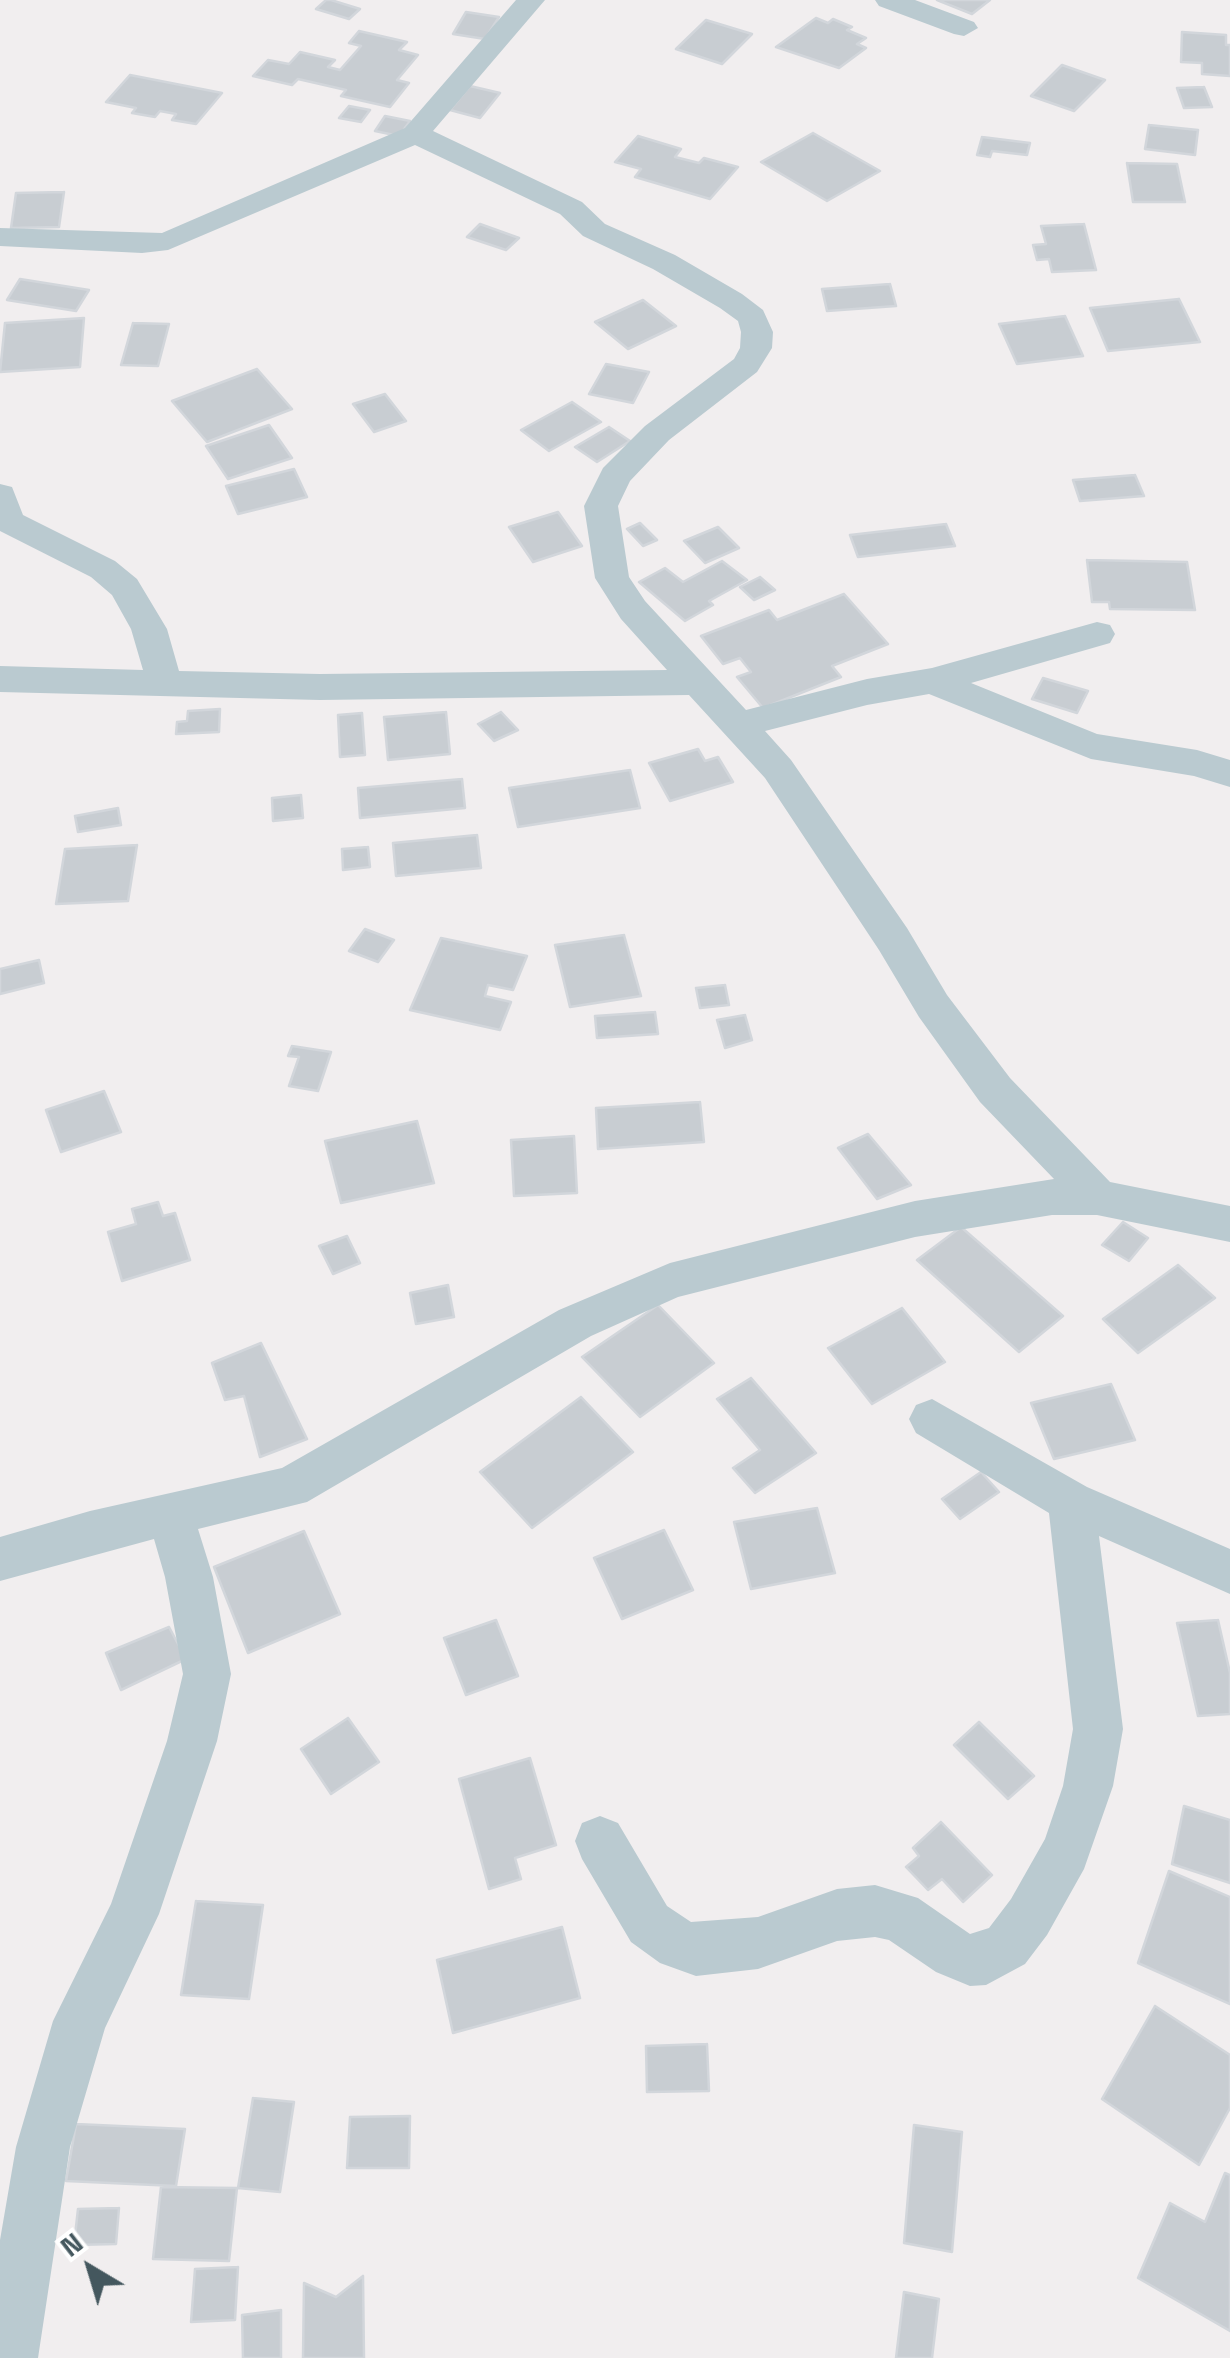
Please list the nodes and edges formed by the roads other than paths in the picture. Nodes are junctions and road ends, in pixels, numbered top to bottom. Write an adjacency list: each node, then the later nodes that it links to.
1 (531, 0): 4 (street)
2 (888, 0): 3 (street)
3 (964, 28)
4 (414, 134): 5 (street); 9 (street)
5 (0, 237)
6 (0, 494): 11 (street)
7 (1097, 634): 10 (street)
8 (0, 679): 11 (street)
9 (698, 682): 11 (street); 12 (street)
10 (932, 682): 12 (street); 13 (street)
11 (165, 686)
12 (739, 725): 14 (street)
13 (1230, 774)
14 (1097, 1197): 15 (street); 18 (street)
15 (1230, 1224)
16 (932, 1420): 17 (street)
17 (1071, 1502): 20 (street); 21 (street)
18 (170, 1514): 19 (street); 22 (street)
19 (0, 1559)
20 (1230, 1572)
21 (600, 1841)
22 (9, 2292): 23 (street)
23 (9, 2358)

